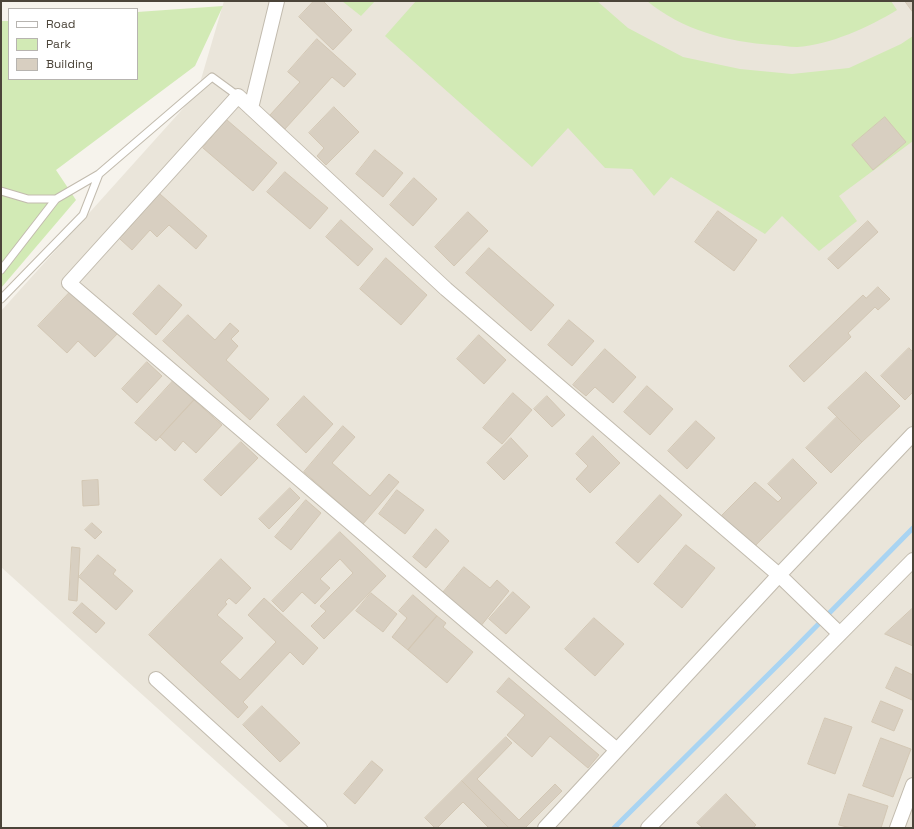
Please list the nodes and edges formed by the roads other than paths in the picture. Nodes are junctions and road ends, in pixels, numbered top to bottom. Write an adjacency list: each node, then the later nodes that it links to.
1 (277, 1): 3 (street)
2 (238, 96): 3 (street); 4 (lane); 14 (street)
3 (252, 108): 11 (street)
4 (99, 174): 6 (lane); 8 (lane)
5 (1, 191): 6 (lane)
6 (56, 199): 7 (lane)
7 (1, 270)
8 (1, 299)
9 (913, 434): 11 (street)
10 (913, 560): 12 (street)
11 (779, 575): 12 (street); 14 (street)
12 (840, 634): 18 (street)
13 (156, 679): 16 (street)
14 (617, 750): 17 (street)
15 (913, 785): 19 (street)
16 (320, 828)
17 (545, 828)
18 (648, 828)
19 (897, 828)

